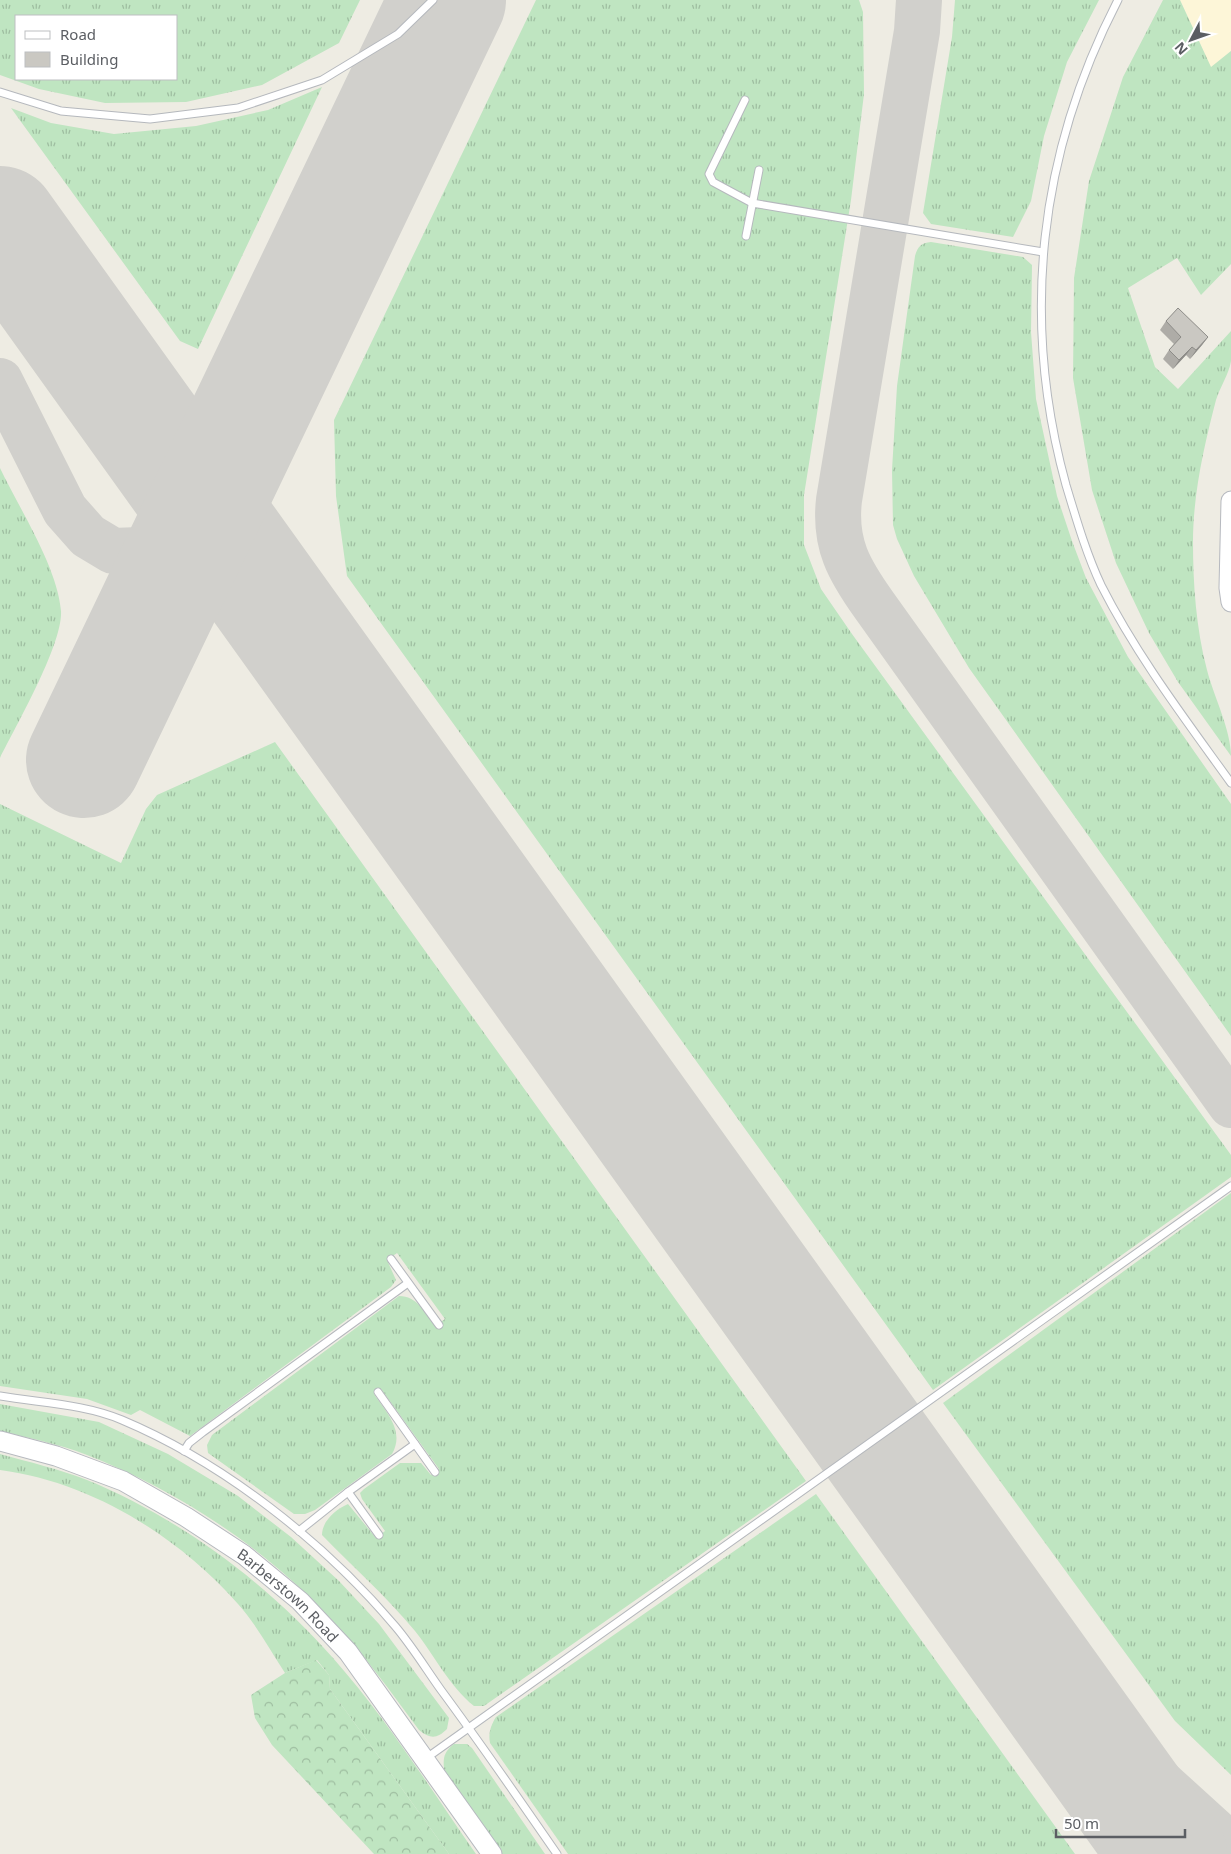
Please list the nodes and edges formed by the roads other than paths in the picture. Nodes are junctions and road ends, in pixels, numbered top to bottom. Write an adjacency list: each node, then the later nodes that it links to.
1 (433, 0): 3 (lane)
2 (1118, 0): 8 (lane)
3 (0, 92)
4 (745, 100): 6 (lane)
5 (759, 170): 6 (lane)
6 (752, 203): 7 (lane); 8 (lane)
7 (746, 236)
8 (1043, 252): 11 (lane)
9 (1231, 501): 10 (main road)
10 (1231, 602)
11 (1231, 783)
12 (1231, 1186): 25 (lane)
13 (391, 1259): 14 (lane)
14 (408, 1283): 15 (lane); 20 (lane)
15 (439, 1325)
16 (378, 1392): 19 (lane)
17 (0, 1396): 20 (lane)
18 (0, 1441): 26 (main road, Barberstown Road)
19 (415, 1444): 21 (lane); 22 (lane)
20 (184, 1451): 23 (lane)
21 (435, 1472)
22 (348, 1492): 23 (lane); 24 (lane)
23 (300, 1531): 25 (lane)
24 (379, 1535)
25 (468, 1727): 26 (lane); 28 (lane)
26 (425, 1759): 27 (main road, Barberstown Road)
27 (492, 1854)
28 (557, 1854)

